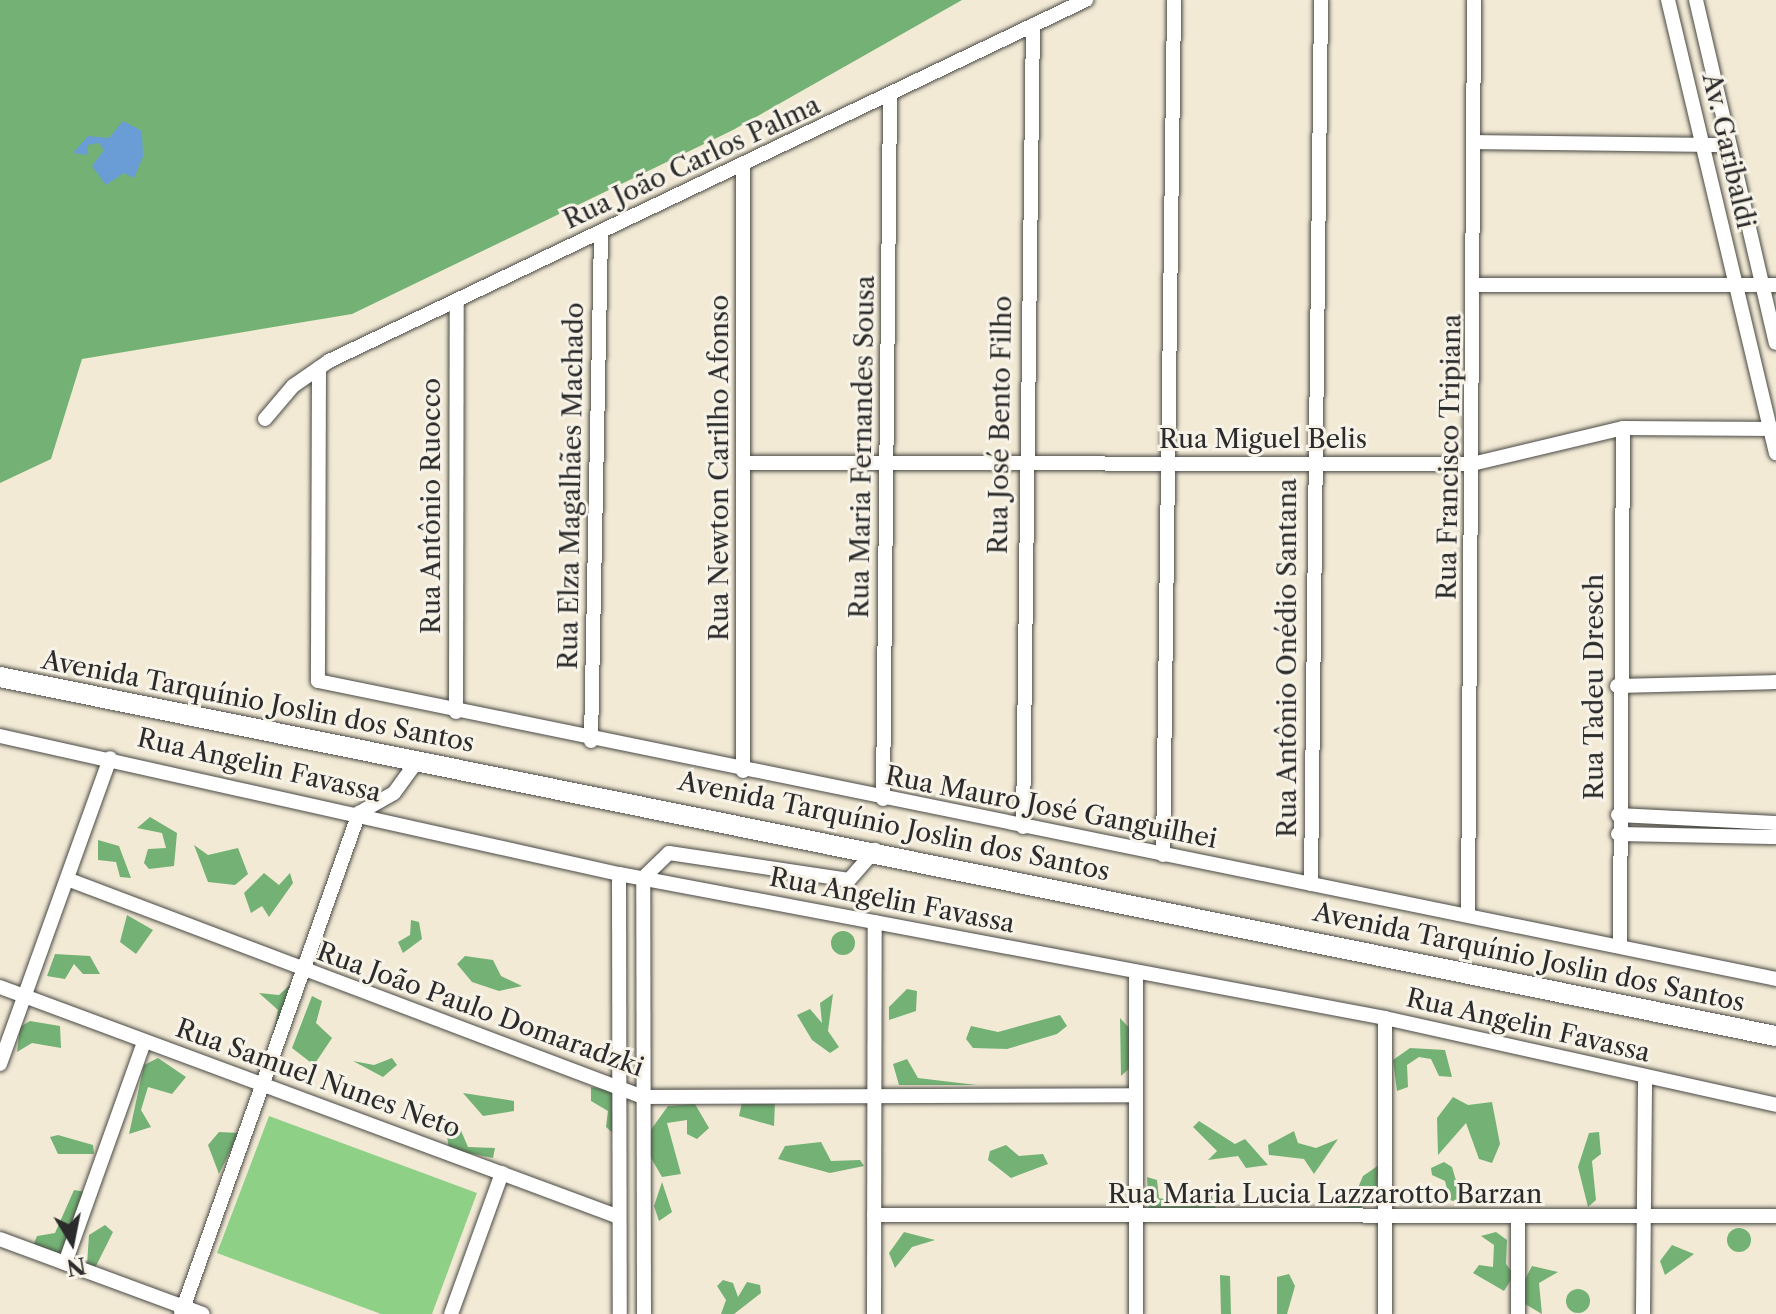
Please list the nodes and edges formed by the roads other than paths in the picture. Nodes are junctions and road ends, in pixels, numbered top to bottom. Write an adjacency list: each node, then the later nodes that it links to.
1 (1086, 0): 7 (street, Rua João Carlos Palma)
2 (1174, 0): 27 (street)
3 (1321, 0): 29 (street, Rua Antônio Onédio Santana)
4 (1474, 0): 9 (street, Rua Francisco Tripiana)
5 (1668, 0): 10 (street, Av. Garibaldi)
6 (1696, 0): 11 (street, Av. Garibaldi)
7 (1033, 25): 8 (street, Rua João Carlos Palma); 24 (street, Rua José Bento Filho)
8 (890, 96): 12 (street, Rua João Carlos Palma); 26 (street, Rua Maria Fernandes Sousa)
9 (1475, 142): 10 (street); 16 (street, Rua Francisco Tripiana)
10 (1702, 143): 11 (street); 14 (street, Av. Garibaldi)
11 (1728, 145): 15 (street, Av. Garibaldi)
12 (743, 166): 13 (street, Rua João Carlos Palma); 25 (street, Rua Newton Carilho Afonso)
13 (601, 232): 17 (street, Rua João Carlos Palma); 35 (street, Rua Elza Magalhães Machado)
14 (1735, 283): 15 (street); 16 (street); 22 (street, Av. Garibaldi)
15 (1769, 284): 18 (street, Av. Garibaldi)
16 (1478, 285): 28 (street, Rua Francisco Tripiana)
17 (457, 301): 19 (street, Rua João Carlos Palma); 33 (street, Rua Antônio Ruocco)
18 (1776, 343)
19 (319, 368): 20 (street, Rua João Carlos Palma); 33 (street, Rua Mauro José Ganguilhei)
20 (265, 419)
21 (1623, 428): 22 (street, Rua Miguel Belis); 28 (street, Rua Miguel Belis); 32 (street, Rua Tadeu Dresch)
22 (1773, 429): 23 (street, Av. Garibaldi)
23 (1776, 453)
24 (1023, 462): 26 (street, Rua Miguel Belis); 27 (street, Rua Miguel Belis); 43 (street, Rua José Bento Filho)
25 (745, 463): 26 (street, Rua Miguel Belis); 38 (street, Rua Newton Carilho Afonso)
26 (886, 463): 39 (street, Rua Maria Fernandes Sousa)
27 (1172, 463): 29 (street, Rua Miguel Belis); 47 (street)
28 (1472, 464): 29 (street, Rua Miguel Belis); 52 (street, Rua Francisco Tripiana)
29 (1313, 465): 51 (street, Rua Antônio Onédio Santana)
30 (0, 677): 37 (street, Avenida Tarquínio Joslin dos Santos)
31 (1776, 682): 32 (street)
32 (1617, 686): 41 (street, Rua Tadeu Dresch)
33 (456, 712): 35 (street, Rua Mauro José Ganguilhei)
34 (0, 736): 36 (street, Rua Angelin Favassa)
35 (591, 741): 38 (street, Rua Mauro José Ganguilhei)
36 (110, 758): 40 (street, Rua Angelin Favassa); 50 (street)
37 (417, 761): 40 (street); 46 (street, Avenida Tarquínio Joslin dos Santos)
38 (743, 771): 39 (street, Rua Mauro José Ganguilhei)
39 (883, 799): 43 (street, Rua Mauro José Ganguilhei)
40 (359, 813): 48 (street, Rua Angelin Favassa); 55 (street)
41 (1618, 815): 42 (street); 44 (street, Rua Tadeu Dresch)
42 (1776, 823)
43 (1023, 827): 47 (street, Rua Mauro José Ganguilhei)
44 (1618, 834): 45 (street); 54 (street, Rua Tadeu Dresch)
45 (1776, 837)
46 (875, 850): 49 (street); 61 (street, Avenida Tarquínio Joslin dos Santos)
47 (1163, 855): 51 (street, Rua Mauro José Ganguilhei)
48 (619, 874): 49 (street, Rua Angelin Favassa); 66 (street)
49 (643, 878): 53 (street, Rua Angelin Favassa); 69 (street)
50 (67, 879): 55 (street, Rua João Paulo Domaradzki); 59 (street)
51 (1311, 884): 52 (street, Rua Mauro José Ganguilhei)
52 (1468, 915): 54 (street, Rua Mauro José Ganguilhei)
53 (875, 922): 56 (street, Rua Angelin Favassa); 68 (street)
54 (1620, 946): 57 (street, Rua Mauro José Ganguilhei)
55 (305, 972): 65 (street); 66 (street, Rua João Paulo Domaradzki)
56 (1136, 972): 60 (street, Rua Angelin Favassa); 67 (street)
57 (1776, 979)
58 (0, 987): 59 (street, Rua Samuel Nunes Neto)
59 (27, 997): 62 (street, Rua Samuel Nunes Neto); 63 (street)
60 (1385, 1018): 64 (street, Rua Angelin Favassa); 76 (street)
61 (1776, 1036)
62 (144, 1042): 65 (street, Rua Samuel Nunes Neto); 80 (street)
63 (0, 1064)
64 (1645, 1077): 70 (street, Rua Angelin Favassa); 77 (street)
65 (263, 1081): 71 (street, Rua Samuel Nunes Neto); 81 (street)
66 (619, 1088): 69 (street, Rua João Paulo Domaradzki); 74 (street)
67 (1134, 1095): 68 (street, Rua João Paulo Domaradzki); 75 (street)
68 (875, 1096): 69 (street, Rua João Paulo Domaradzki); 72 (street)
69 (643, 1097): 85 (street)
70 (1776, 1105)
71 (502, 1173): 74 (street, Rua Samuel Nunes Neto); 83 (street)
72 (874, 1215): 75 (street, Rua Maria Lucia Lazzarotto Barzan); 86 (street)
73 (1776, 1216): 77 (street, Rua Maria Lucia Lazzarotto Barzan)
74 (619, 1217): 84 (street)
75 (1135, 1219): 76 (street, Rua Maria Lucia Lazzarotto Barzan); 87 (street)
76 (1385, 1219): 78 (street, Rua Maria Lucia Lazzarotto Barzan); 88 (street)
77 (1644, 1219): 78 (street, Rua Maria Lucia Lazzarotto Barzan); 90 (street)
78 (1518, 1220): 89 (street)
79 (0, 1239): 80 (street)
80 (65, 1263): 81 (street)
81 (182, 1310): 82 (street)
82 (203, 1314)
83 (451, 1314)
84 (620, 1314)
85 (644, 1314)
86 (874, 1314)
87 (1136, 1314)
88 (1385, 1314)
89 (1518, 1314)
90 (1643, 1314)

